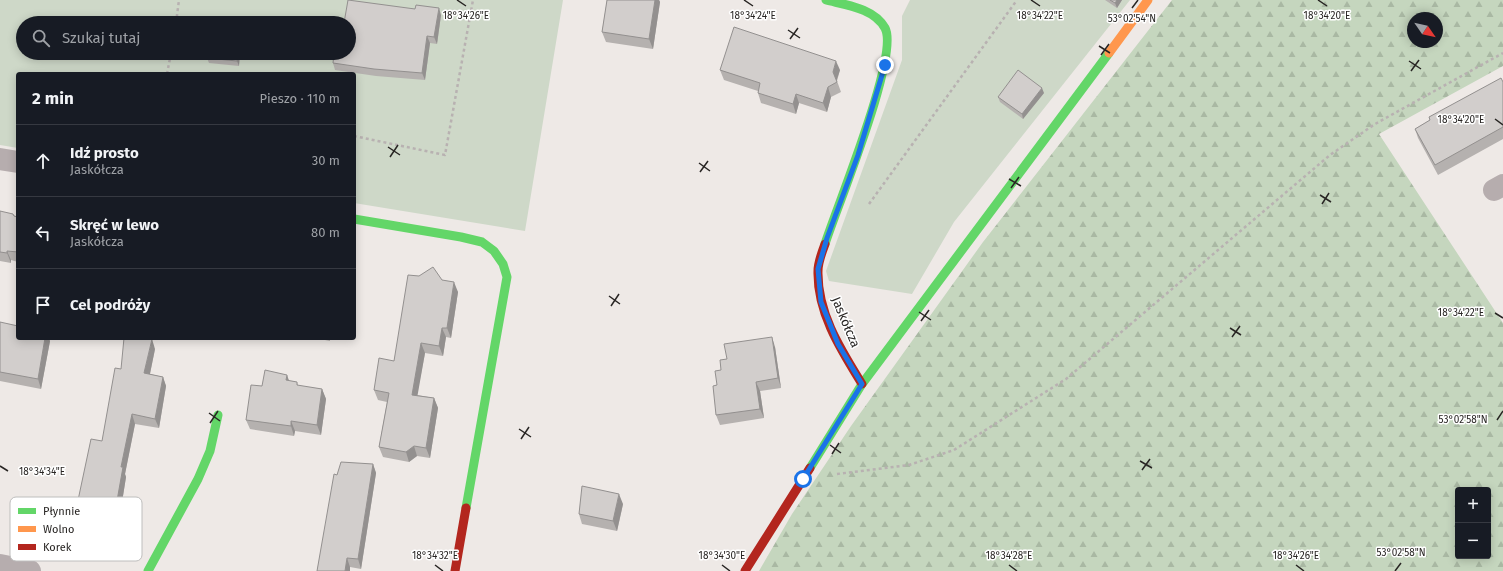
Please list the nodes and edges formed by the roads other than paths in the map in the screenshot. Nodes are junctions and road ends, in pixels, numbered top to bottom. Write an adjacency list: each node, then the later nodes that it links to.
1 (826, 0): 6 (street, Jaskółcza)
2 (1148, 0): 6 (street)
3 (0, 159): 4 (street)
4 (16, 162)
5 (356, 219): 11 (street)
6 (862, 384): 12 (street)
7 (218, 415): 10 (street)
8 (0, 565): 9 (street)
9 (30, 571)
10 (148, 571)
11 (455, 571)
12 (745, 571)

